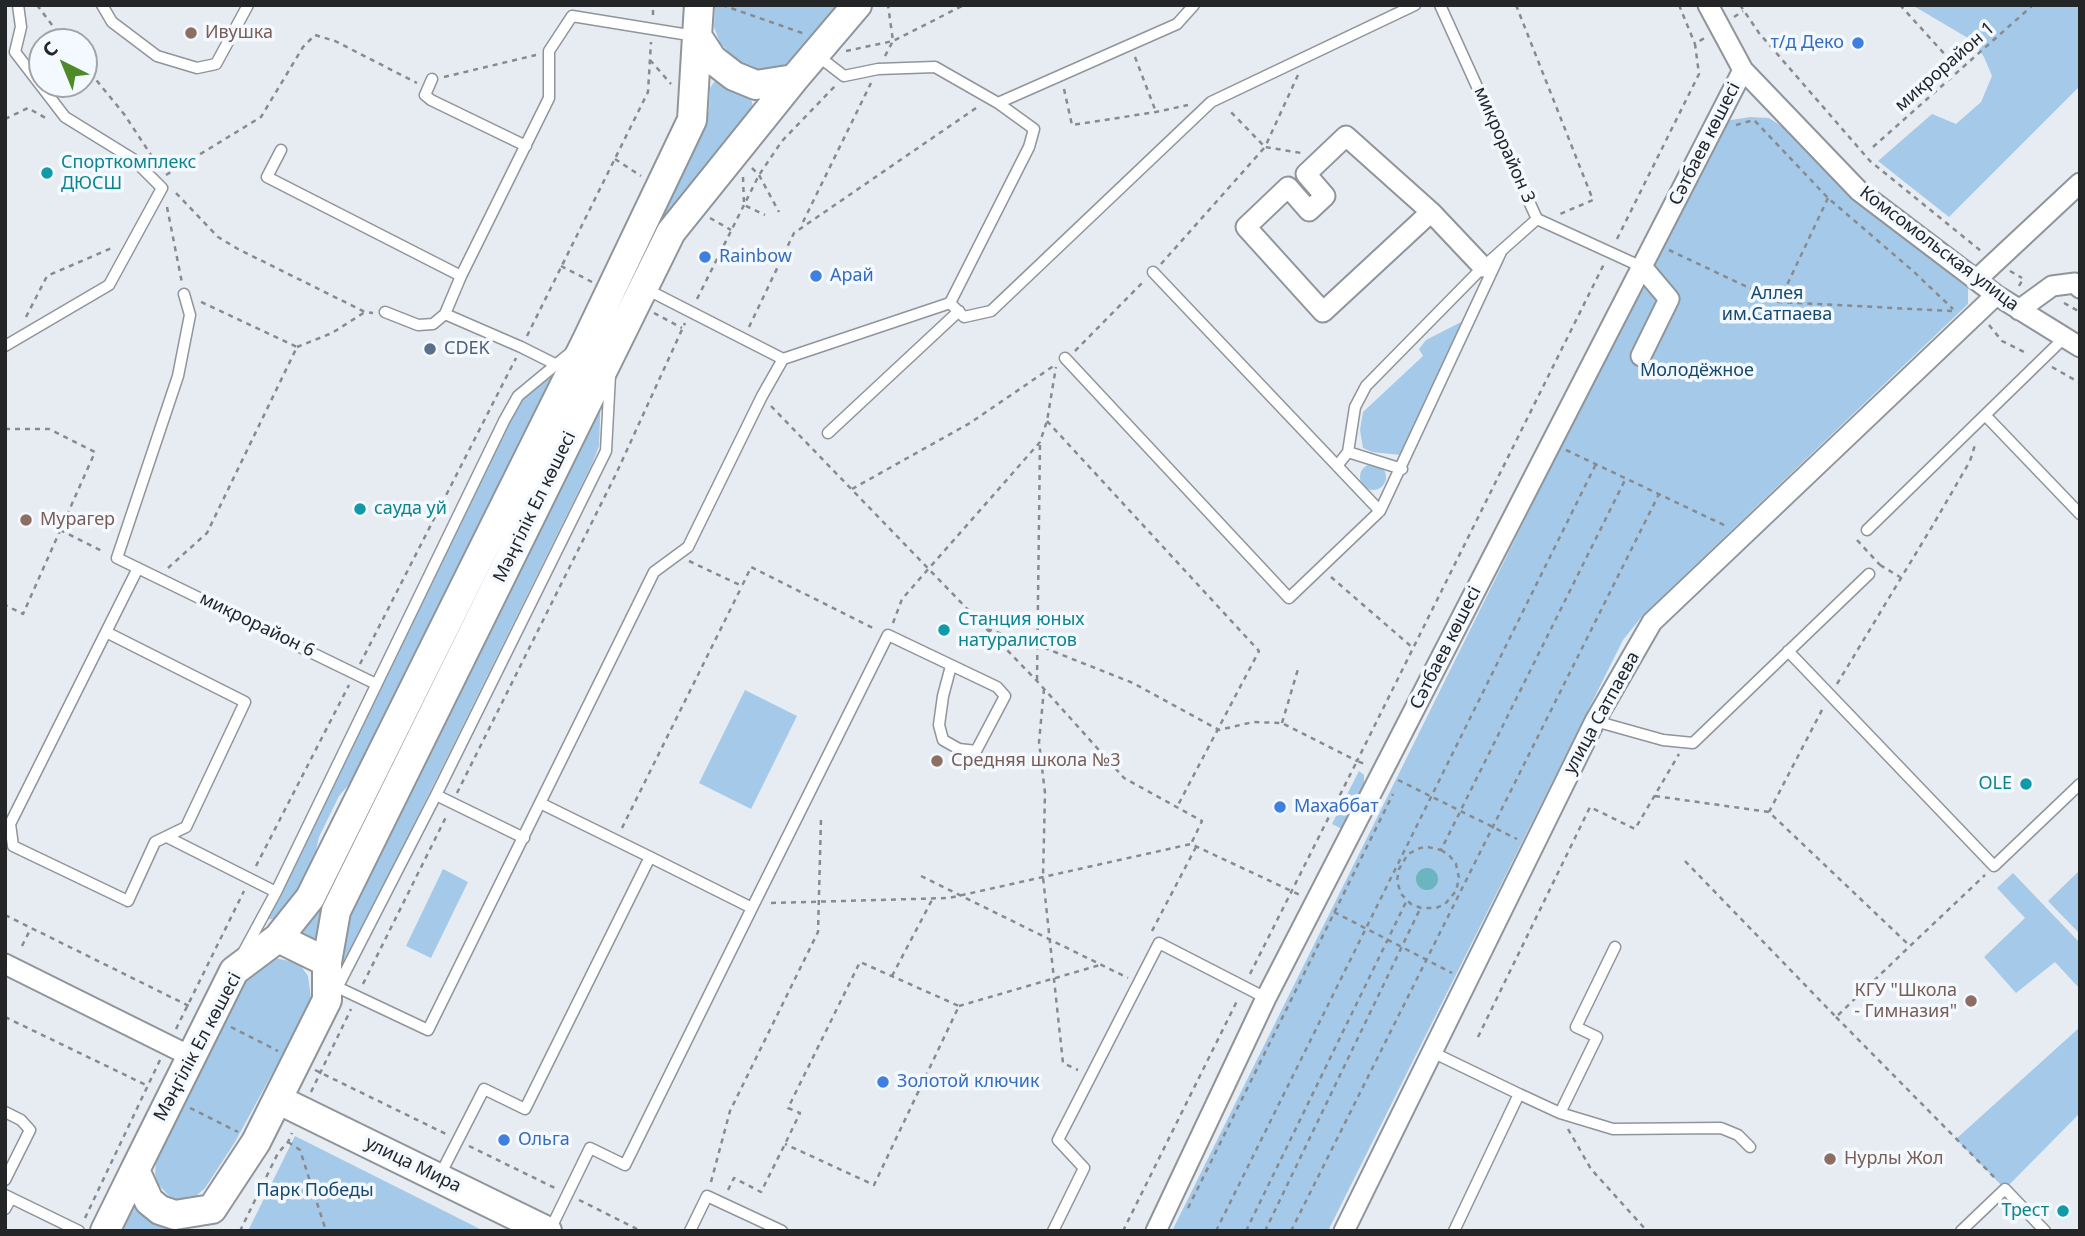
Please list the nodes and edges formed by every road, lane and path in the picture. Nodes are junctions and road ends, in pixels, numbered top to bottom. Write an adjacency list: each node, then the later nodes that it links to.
1 (18, 5): 88 (lane)
2 (37, 5): 20 (path)
3 (102, 5): 4 (lane)
4 (248, 5)
5 (699, 5): 22 (street, Мәңгілік Ел көшесі)
6 (857, 5): 27 (street, Мәңгілік Ел көшесі)
7 (888, 5): 23 (path)
8 (964, 5): 23 (path)
9 (1194, 5): 25 (lane)
10 (1415, 5): 28 (lane)
11 (1440, 5): 59 (lane, микрорайон 3)
12 (1516, 5): 59 (path)
13 (1679, 5): 24 (path)
14 (1708, 5): 19 (street, Комсомольская улица)
15 (1740, 5): 18 (path)
16 (1900, 5): 32 (path)
17 (2033, 5): 32 (path, микрорайон 1)
18 (1743, 11): 19 (path); 65 (path)
19 (1720, 27): 24 (path); 31 (street, Комсомольская улица)
20 (54, 28)
21 (652, 29): 22 (lane); 26 (lane); 29 (path)
22 (697, 36): 35 (street); 39 (street, Мәңгілік Ел көшесі)
23 (893, 41): 30 (path)
24 (1695, 44): 64 (path)
25 (1130, 45): 33 (lane); 40 (path)
26 (549, 51): 36 (path); 44 (lane)
27 (815, 53): 34 (lane); 35 (street, Мәңгілік Ел көшесі)
28 (1307, 56): 37 (lane); 45 (path)
29 (650, 60): 39 (path); 91 (path)
30 (878, 69): 34 (lane); 38 (lane); 60 (path)
31 (1743, 70): 67 (street, Сәтбаев көшесі); 70 (street, Комсомольская улица)
32 (1959, 70): 46 (path, микрорайон 1)
33 (1061, 75): 38 (lane); 40 (path)
34 (844, 76): 51 (path)
35 (794, 79): 48 (street, Мәңгілік Ел көшесі)
36 (429, 82): 44 (lane); 50 (path)
37 (1217, 98): 40 (path); 45 (path); 82 (lane)
38 (994, 101): 60 (path); 77 (lane)
39 (692, 109): 89 (street, Мәңгілік Ел көшесі)
40 (1156, 112)
41 (5, 120): 42 (path)
42 (57, 124)
43 (1735, 125): 54 (path)
44 (526, 146): 69 (lane)
45 (1265, 147): 49 (path); 68 (path)
46 (1872, 147)
47 (281, 150): 69 (lane)
48 (738, 155): 51 (path); 55 (path); 71 (street, Мәңгілік Ел көшесі)
49 (1324, 156): 57 (street); 57 (street)
50 (164, 176)
51 (759, 176): 55 (path); 56 (path)
52 (176, 193): 79 (path)
53 (2075, 195): 65 (street)
54 (1828, 198): 76 (path); 76 (path)
55 (744, 205): 58 (path); 81 (path)
56 (779, 212)
57 (1431, 212): 66 (street)
58 (765, 215)
59 (1540, 220): 62 (lane); 64 (lane, микрорайон 3)
60 (802, 225): 86 (path)
61 (123, 243): 85 (path)
62 (1503, 247): 66 (lane); 106 (lane)
63 (1663, 247): 76 (path)
64 (1610, 253): 67 (lane, микрорайон 3); 129 (path)
65 (1996, 261): 70 (street); 73 (path)
66 (1483, 267): 103 (lane)
67 (1642, 267): 92 (street); 169 (street, Сәтбаев көшесі)
68 (1153, 272): 93 (path); 105 (lane)
69 (461, 276): 84 (lane)
70 (1976, 280): 75 (street, Комсомольская улица)
71 (643, 288): 81 (lane); 89 (street, Мәңгілік Ел көшесі)
72 (2080, 288): 73 (street)
73 (2043, 292): 78 (street); 83 (path)
74 (184, 294): 116 (lane)
75 (1996, 295): 78 (street, Комсомольская улица); 138 (street, улица Сатпаева)
76 (1779, 302)
77 (950, 303): 82 (lane); 94 (lane)
78 (2019, 310): 87 (street, Комсомольская улица)
79 (365, 312): 80 (path); 90 (path)
80 (385, 312): 84 (lane)
81 (691, 312): 86 (lane); 145 (path)
82 (959, 312): 100 (lane)
83 (2080, 312)
84 (445, 314): 91 (lane)
85 (25, 319)
86 (744, 338): 94 (lane)
87 (2071, 343): 97 (lane)
88 (5, 345)
89 (599, 345): 95 (lane); 143 (lane); 175 (street, Мәңгілік Ел көшесі); 183 (street, Мәңгілік Ел көшесі)
90 (298, 347)
91 (521, 347): 95 (lane); 133 (path)
92 (1642, 355)
93 (1065, 358): 119 (lane)
94 (783, 359): 96 (lane)
95 (555, 365): 135 (lane)
96 (762, 396): 108 (path); 115 (lane)
97 (1985, 415): 111 (lane); 114 (lane); 122 (path)
98 (1047, 421): 101 (path); 108 (path); 140 (path)
99 (5, 429): 113 (path)
100 (828, 433)
101 (1040, 442): 120 (path); 128 (path)
102 (1563, 449): 104 (path)
103 (1348, 452): 105 (lane); 106 (lane)
104 (1596, 464): 107 (path); 174 (path)
105 (1337, 466): 110 (lane)
106 (1402, 469): 110 (lane)
107 (1626, 478): 109 (path); 156 (path)
108 (852, 489): 120 (path)
109 (1658, 494): 112 (path); 182 (path)
110 (1380, 512): 119 (lane)
111 (2080, 514)
112 (1729, 528)
113 (60, 529): 116 (path); 124 (path)
114 (1867, 530): 117 (path)
115 (677, 555): 123 (path); 146 (lane)
116 (117, 558): 118 (lane, микрорайон 6)
117 (1880, 565): 121 (path); 122 (path)
118 (138, 568): 126 (lane); 133 (lane, микрорайон 6)
119 (1320, 568): 129 (path)
120 (929, 569): 125 (path); 127 (path)
121 (1869, 574): 130 (lane)
122 (1900, 577): 137 (path)
123 (742, 586): 127 (path); 153 (path)
124 (5, 605)
125 (987, 629): 128 (path); 134 (path)
126 (106, 632): 150 (lane); 151 (lane)
127 (888, 635): 131 (lane); 164 (lane)
128 (1038, 645): 134 (path); 140 (path)
129 (1413, 649): 139 (path)
130 (1788, 651): 137 (lane); 141 (lane)
131 (951, 666): 131 (lane)
132 (1298, 669): 139 (path)
133 (355, 673): 135 (lane, микрорайон 6); 162 (path)
134 (1037, 681): 136 (path)
135 (376, 684): 163 (lane)
136 (1044, 689): 147 (path); 161 (path)
137 (1830, 695): 148 (path); 159 (lane)
138 (1595, 721): 141 (lane); 189 (street, улица Сатпаева)
139 (1282, 723): 140 (path)
140 (1219, 730): 147 (path)
141 (1686, 742): 144 (path)
142 (2080, 784): 159 (lane)
143 (436, 795): 145 (lane); 191 (lane)
144 (1655, 796): 148 (path); 198 (path)
145 (454, 802): 152 (lane); 192 (path)
146 (540, 803): 152 (lane); 153 (lane)
147 (1177, 807): 154 (path)
148 (1769, 812): 179 (path)
149 (821, 819): 168 (path)
150 (8, 822): 151 (lane)
151 (167, 837): 162 (lane)
152 (524, 838): 192 (lane)
153 (616, 841): 157 (lane)
154 (1191, 844): 155 (path); 161 (path)
155 (1196, 847): 169 (path); 177 (path)
156 (1441, 850): 167 (path); 171 (path)
157 (650, 858): 170 (lane); 210 (lane)
158 (1685, 861): 197 (path)
159 (1994, 866): 179 (path)
160 (920, 876): 165 (path)
161 (1043, 877): 165 (path); 188 (path)
162 (250, 879): 163 (lane); 195 (path)
163 (276, 892): 186 (lane)
164 (758, 896): 168 (path); 170 (lane)
165 (958, 896): 166 (path); 185 (path)
166 (933, 898): 168 (path); 187 (path)
167 (1407, 900): 171 (path); 176 (path)
168 (819, 901): 220 (path)
169 (1315, 902): 174 (path); 193 (street, Сәтбаев көшесі)
170 (752, 908): 218 (lane)
171 (1421, 908): 180 (path)
172 (5, 915): 173 (path)
173 (31, 928): 178 (path); 195 (path)
174 (1366, 929): 176 (path); 235 (path)
175 (278, 938): 183 (street); 186 (street, Мәңгілік Ел көшесі)
176 (1388, 940): 180 (path); 236 (path)
177 (1159, 943): 190 (lane); 193 (lane)
178 (22, 946)
179 (1910, 946): 197 (path)
180 (1402, 947): 182 (path); 237 (path)
181 (1615, 947): 208 (lane)
182 (1426, 960): 189 (path); 238 (path)
183 (327, 962): 191 (street, Мәңгілік Ел көшесі)
184 (5, 964): 199 (street)
185 (1101, 965): 188 (path); 190 (path)
186 (234, 971): 195 (street, Мәңгілік Ел көшесі)
187 (892, 976): 194 (path); 212 (path)
188 (1054, 979): 194 (path); 202 (path)
189 (1467, 981): 200 (street, улица Сатпаева)
190 (1137, 982): 202 (lane)
191 (333, 994): 192 (lane); 201 (street, Мәңгілік Ел көшесі)
192 (357, 996): 201 (path)
193 (1266, 998): 234 (street, Сәтбаев көшесі)
194 (959, 1006): 212 (path)
195 (200, 1012): 199 (street, Мәңгілік Ел көшесі); 199 (path); 201 (path)
196 (5, 1017): 203 (path)
197 (1836, 1017): 217 (path)
198 (1478, 1037)
199 (179, 1051): 203 (path); 214 (street, Мәңгілік Ел көшесі)
200 (1432, 1052): 204 (lane); 239 (street, улица Сатпаева)
201 (309, 1067): 206 (street, Мәңгілік Ел көшесі); 206 (path); 210 (path)
202 (1090, 1076): 233 (lane)
203 (148, 1086): 225 (path)
204 (1519, 1094): 208 (lane); 240 (lane)
205 (184, 1105): 209 (path)
206 (291, 1105): 211 (path); 215 (street, улица Мира); 223 (street, Мәңгілік Ел көшесі)
207 (5, 1112): 216 (lane)
208 (1560, 1114): 213 (lane); 241 (path)
209 (240, 1133)
210 (458, 1140): 215 (lane); 218 (path)
211 (288, 1142): 228 (path); 229 (path)
212 (785, 1144): 221 (path)
213 (1750, 1147)
214 (135, 1170): 223 (street); 226 (street, Мәңгілік Ел көшесі)
215 (439, 1177): 230 (street, улица Мира)
216 (5, 1180)
217 (2005, 1189): 242 (lane); 243 (lane)
218 (567, 1194): 224 (path); 230 (lane)
219 (8, 1196): 222 (lane); 225 (lane)
220 (707, 1196): 221 (lane); 231 (lane)
221 (722, 1203): 232 (lane)
222 (5, 1209)
223 (212, 1209): 227 (street, Мәңгілік Ел көшесі)
224 (639, 1230)
225 (79, 1231)
226 (105, 1231)
227 (194, 1231)
228 (240, 1231)
229 (326, 1231)
230 (548, 1231)
231 (690, 1231)
232 (782, 1231)
233 (1054, 1231)
234 (1156, 1231)
235 (1216, 1231)
236 (1246, 1231)
237 (1265, 1231)
238 (1291, 1231)
239 (1344, 1231)
240 (1454, 1231)
241 (1647, 1231)
242 (1961, 1231)
243 (2045, 1231)

